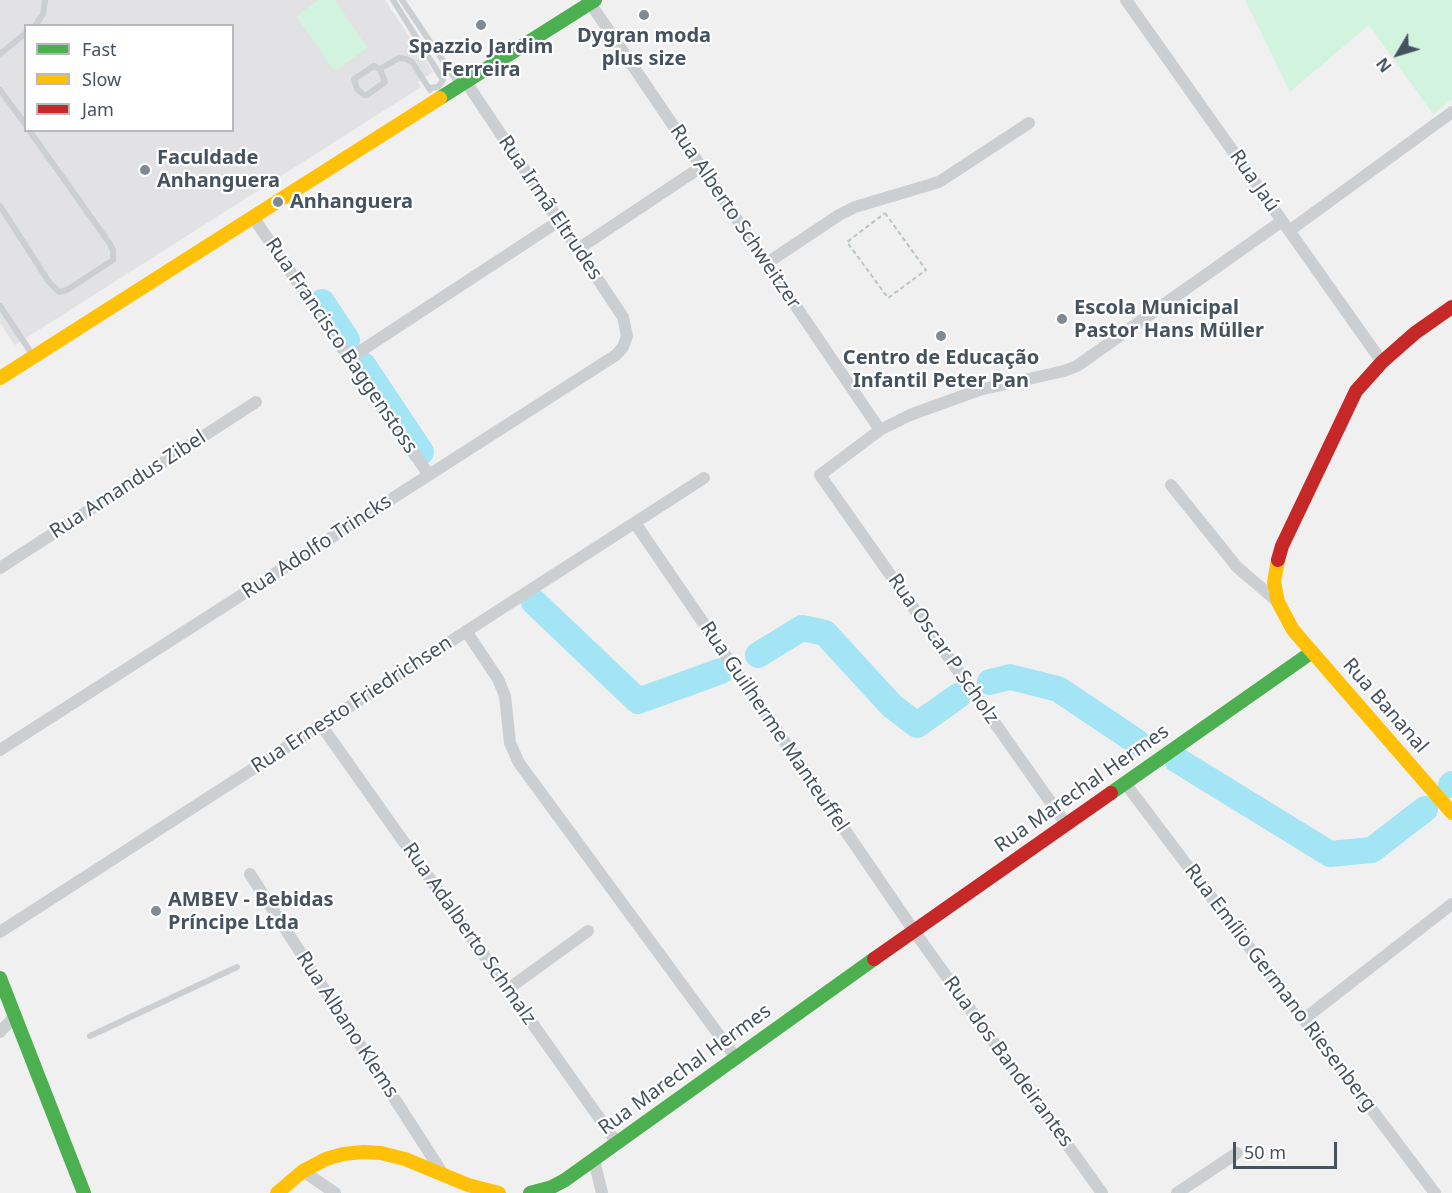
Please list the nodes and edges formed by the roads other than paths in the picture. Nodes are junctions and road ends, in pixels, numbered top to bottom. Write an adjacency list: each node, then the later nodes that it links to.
1 (45, 0): 6 (lane)
2 (393, 0): 11 (lane)
3 (402, 0): 10 (lane)
4 (1126, 0): 22 (street, Rua Jaú)
5 (592, 2): 10 (street); 18 (street, Rua Alberto Schweitzer)
6 (36, 24)
7 (24, 35): 8 (lane)
8 (0, 54)
9 (380, 69): 9 (lane); 11 (lane)
10 (463, 84): 13 (street); 21 (street, Rua Irmã Eltrudes)
11 (429, 88): 13 (lane)
12 (0, 90): 15 (lane)
13 (437, 100): 20 (street)
14 (1452, 112): 22 (street)
15 (24, 122)
16 (1029, 123): 24 (street)
17 (30, 132): 19 (lane)
18 (701, 167): 23 (street); 24 (street, Rua Alberto Schweitzer)
19 (0, 206)
20 (254, 217): 28 (street); 29 (street, Rua Francisco Baggenstoss)
21 (559, 221): 23 (street, Rua Irmã Eltrudes); 29 (street)
22 (1286, 226): 30 (street, Rua Jaú); 33 (street)
23 (578, 249): 27 (street, Rua Irmã Eltrudes)
24 (767, 263): 33 (street, Rua Alberto Schweitzer)
25 (0, 306): 28 (lane)
26 (1452, 307): 30 (street)
27 (627, 336): 34 (street, Rua Adolfo Trincks)
28 (34, 357): 31 (street)
29 (350, 358): 34 (street, Rua Francisco Baggenstoss)
30 (1382, 362): 39 (street)
31 (0, 378)
32 (256, 402): 38 (street, Rua Amandus Zibel)
33 (880, 430): 46 (street, Rua Oscar P Scholz)
34 (429, 475): 43 (street, Rua Adolfo Trincks)
35 (704, 478): 37 (street, Rua Ernesto Friedrichsen)
36 (1171, 485): 39 (street)
37 (635, 523): 40 (street, Rua Ernesto Friedrichsen); 50 (street, Rua Guilherme Manteuffel)
38 (0, 568)
39 (1278, 602): 41 (street)
40 (466, 631): 42 (street, Rua Ernesto Friedrichsen); 59 (street)
41 (1312, 652): 44 (street, Rua Marechal Hermes); 45 (street, Rua Bananal)
42 (321, 725): 51 (street, Rua Ernesto Friedrichsen); 54 (street, Rua Adalberto Schmalz)
43 (0, 750)
44 (1125, 783): 46 (street, Rua Marechal Hermes); 56 (street, Rua Emílio Germano Riesenberg)
45 (1452, 813)
46 (1066, 824): 50 (street, Rua Marechal Hermes)
47 (250, 874): 64 (street, Rua Albano Klems)
48 (1452, 904): 56 (street)
49 (588, 931): 54 (street)
50 (914, 931): 59 (street, Rua Marechal Hermes); 71 (street, Rua dos Bandeirantes)
51 (0, 932)
52 (237, 967): 58 (lane)
53 (0, 978): 55 (street)
54 (508, 989): 60 (street, Rua Adalberto Schmalz)
55 (15, 1016): 57 (street); 65 (street)
56 (1304, 1020): 73 (street, Rua Emílio Germano Riesenberg)
57 (0, 1032)
58 (90, 1036)
59 (736, 1058): 60 (street, Rua Marechal Hermes)
60 (617, 1143): 62 (street, Rua Marechal Hermes)
61 (1237, 1153): 72 (street)
62 (594, 1160): 69 (street, Rua Marechal Hermes); 70 (street)
63 (303, 1171): 64 (street); 66 (street); 67 (street)
64 (444, 1175): 68 (street)
65 (84, 1193)
66 (277, 1193)
67 (335, 1193)
68 (499, 1193)
69 (530, 1193)
70 (602, 1193)
71 (1102, 1193)
72 (1177, 1193)
73 (1435, 1193)

